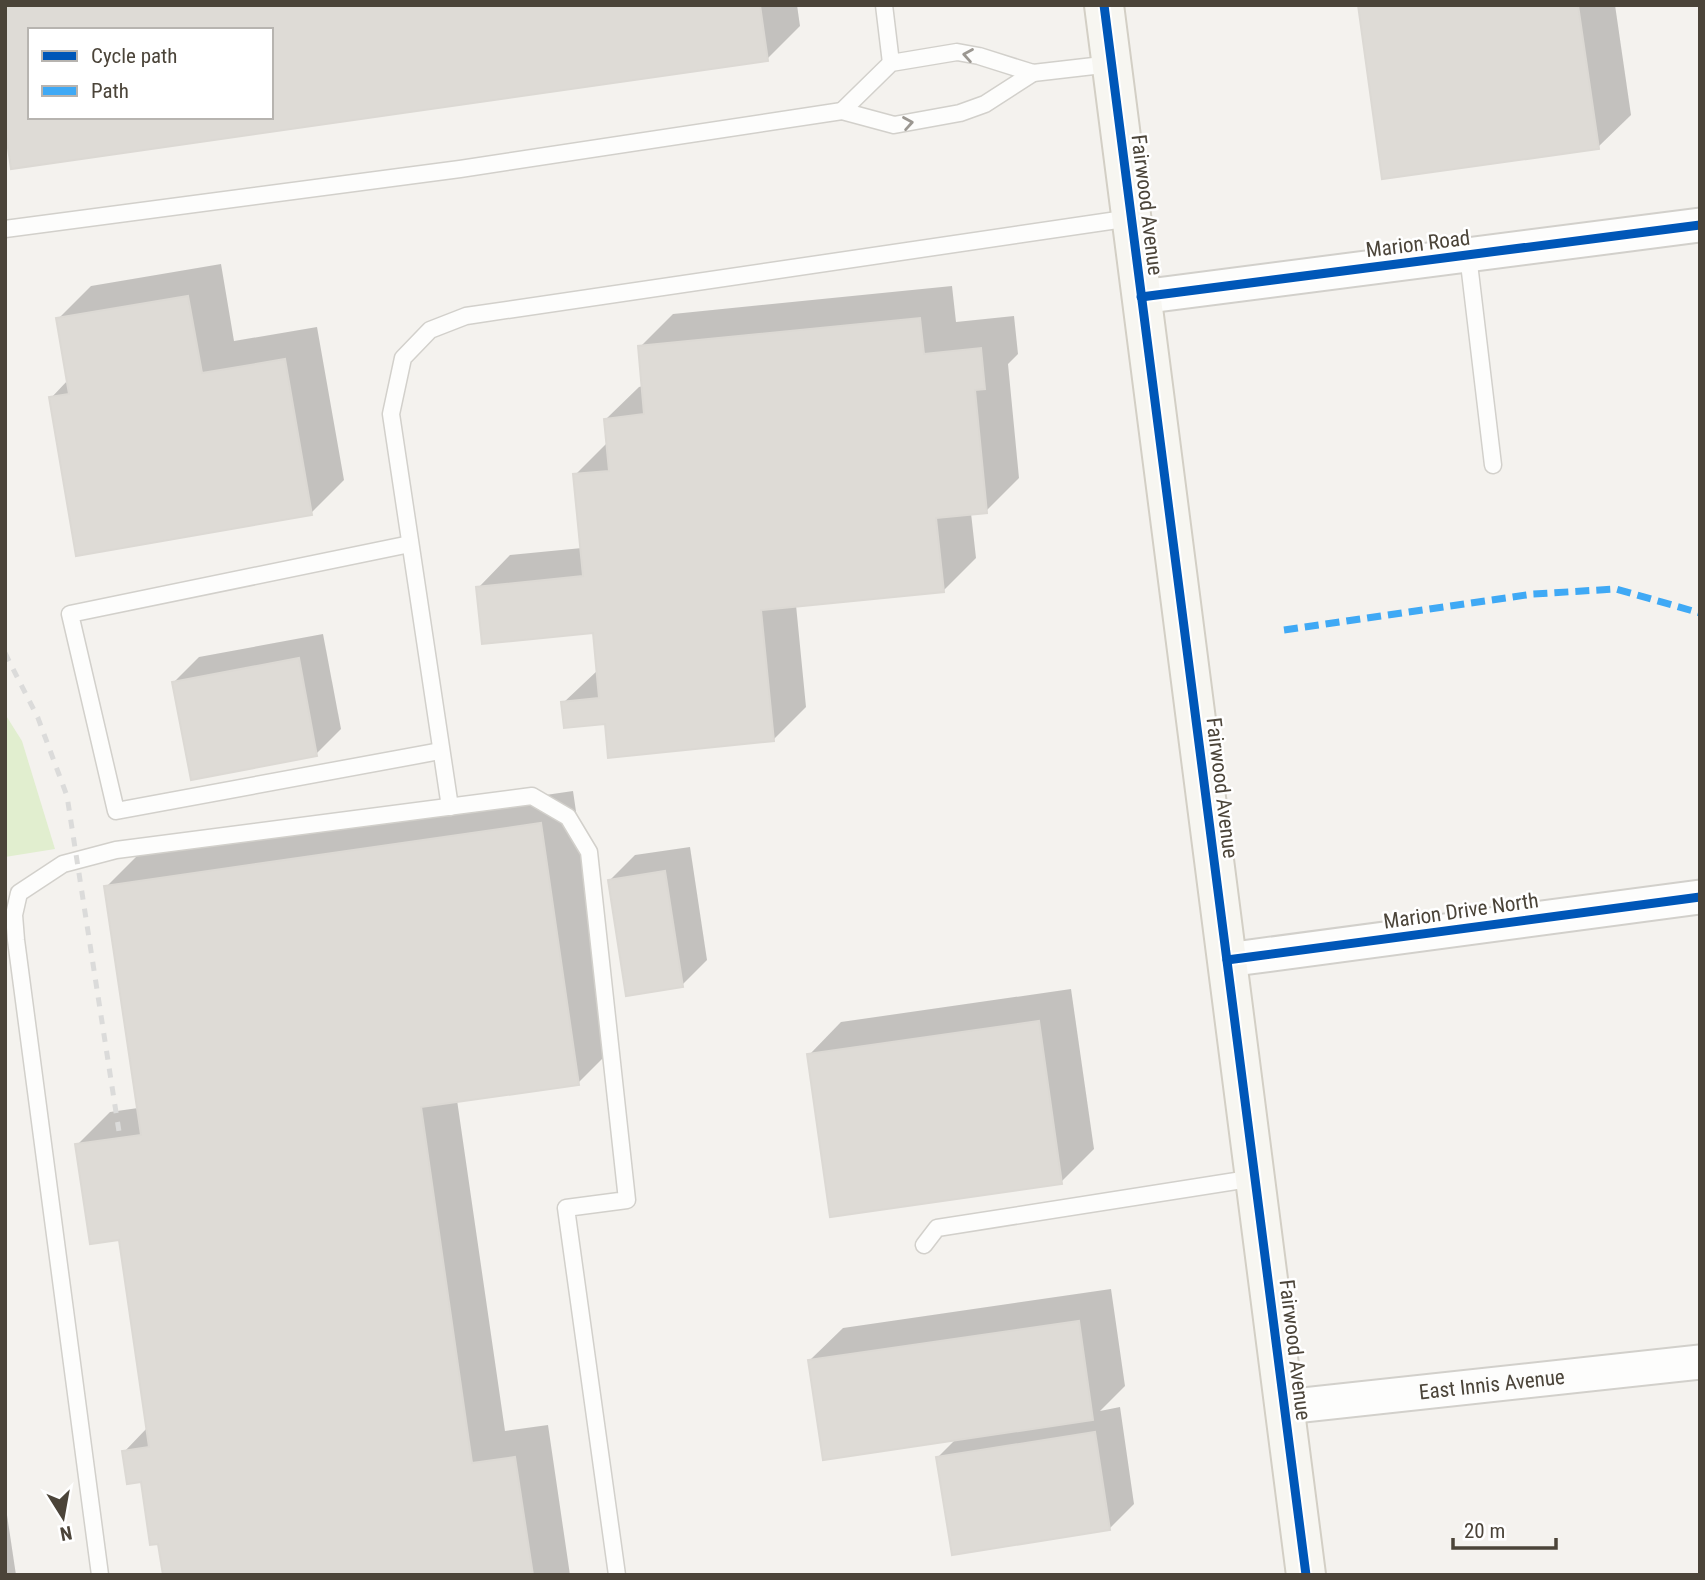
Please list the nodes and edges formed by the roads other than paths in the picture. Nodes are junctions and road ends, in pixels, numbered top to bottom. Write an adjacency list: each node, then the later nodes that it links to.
1 (884, 5): 3 (lane)
2 (1104, 5): 4 (street, Fairwood Avenue)
3 (891, 63): 5 (lane, one-way to 3); 6 (lane)
4 (1111, 64): 5 (lane); 7 (street, Fairwood Avenue)
5 (1033, 73): 6 (lane, one-way to 5)
6 (842, 111): 9 (lane)
7 (1131, 218): 11 (street, Fairwood Avenue); 13 (lane)
8 (1700, 225): 10 (street, Marion Road)
9 (5, 229)
10 (1468, 255): 11 (street, Marion Road); 12 (lane)
11 (1141, 297): 17 (street, Fairwood Avenue)
12 (1493, 465)
13 (410, 544): 14 (lane); 14 (lane)
14 (440, 751): 15 (lane)
15 (450, 807): 22 (lane); 23 (lane)
16 (1700, 897): 17 (street, Marion Drive North)
17 (1227, 960): 18 (street, Fairwood Avenue)
18 (1255, 1178): 19 (lane); 21 (street, Fairwood Avenue)
19 (924, 1245)
20 (1700, 1362): 21 (street, East Innis Avenue)
21 (1285, 1407): 24 (street, Fairwood Avenue)
22 (100, 1575)
23 (617, 1575)
24 (1306, 1575)

